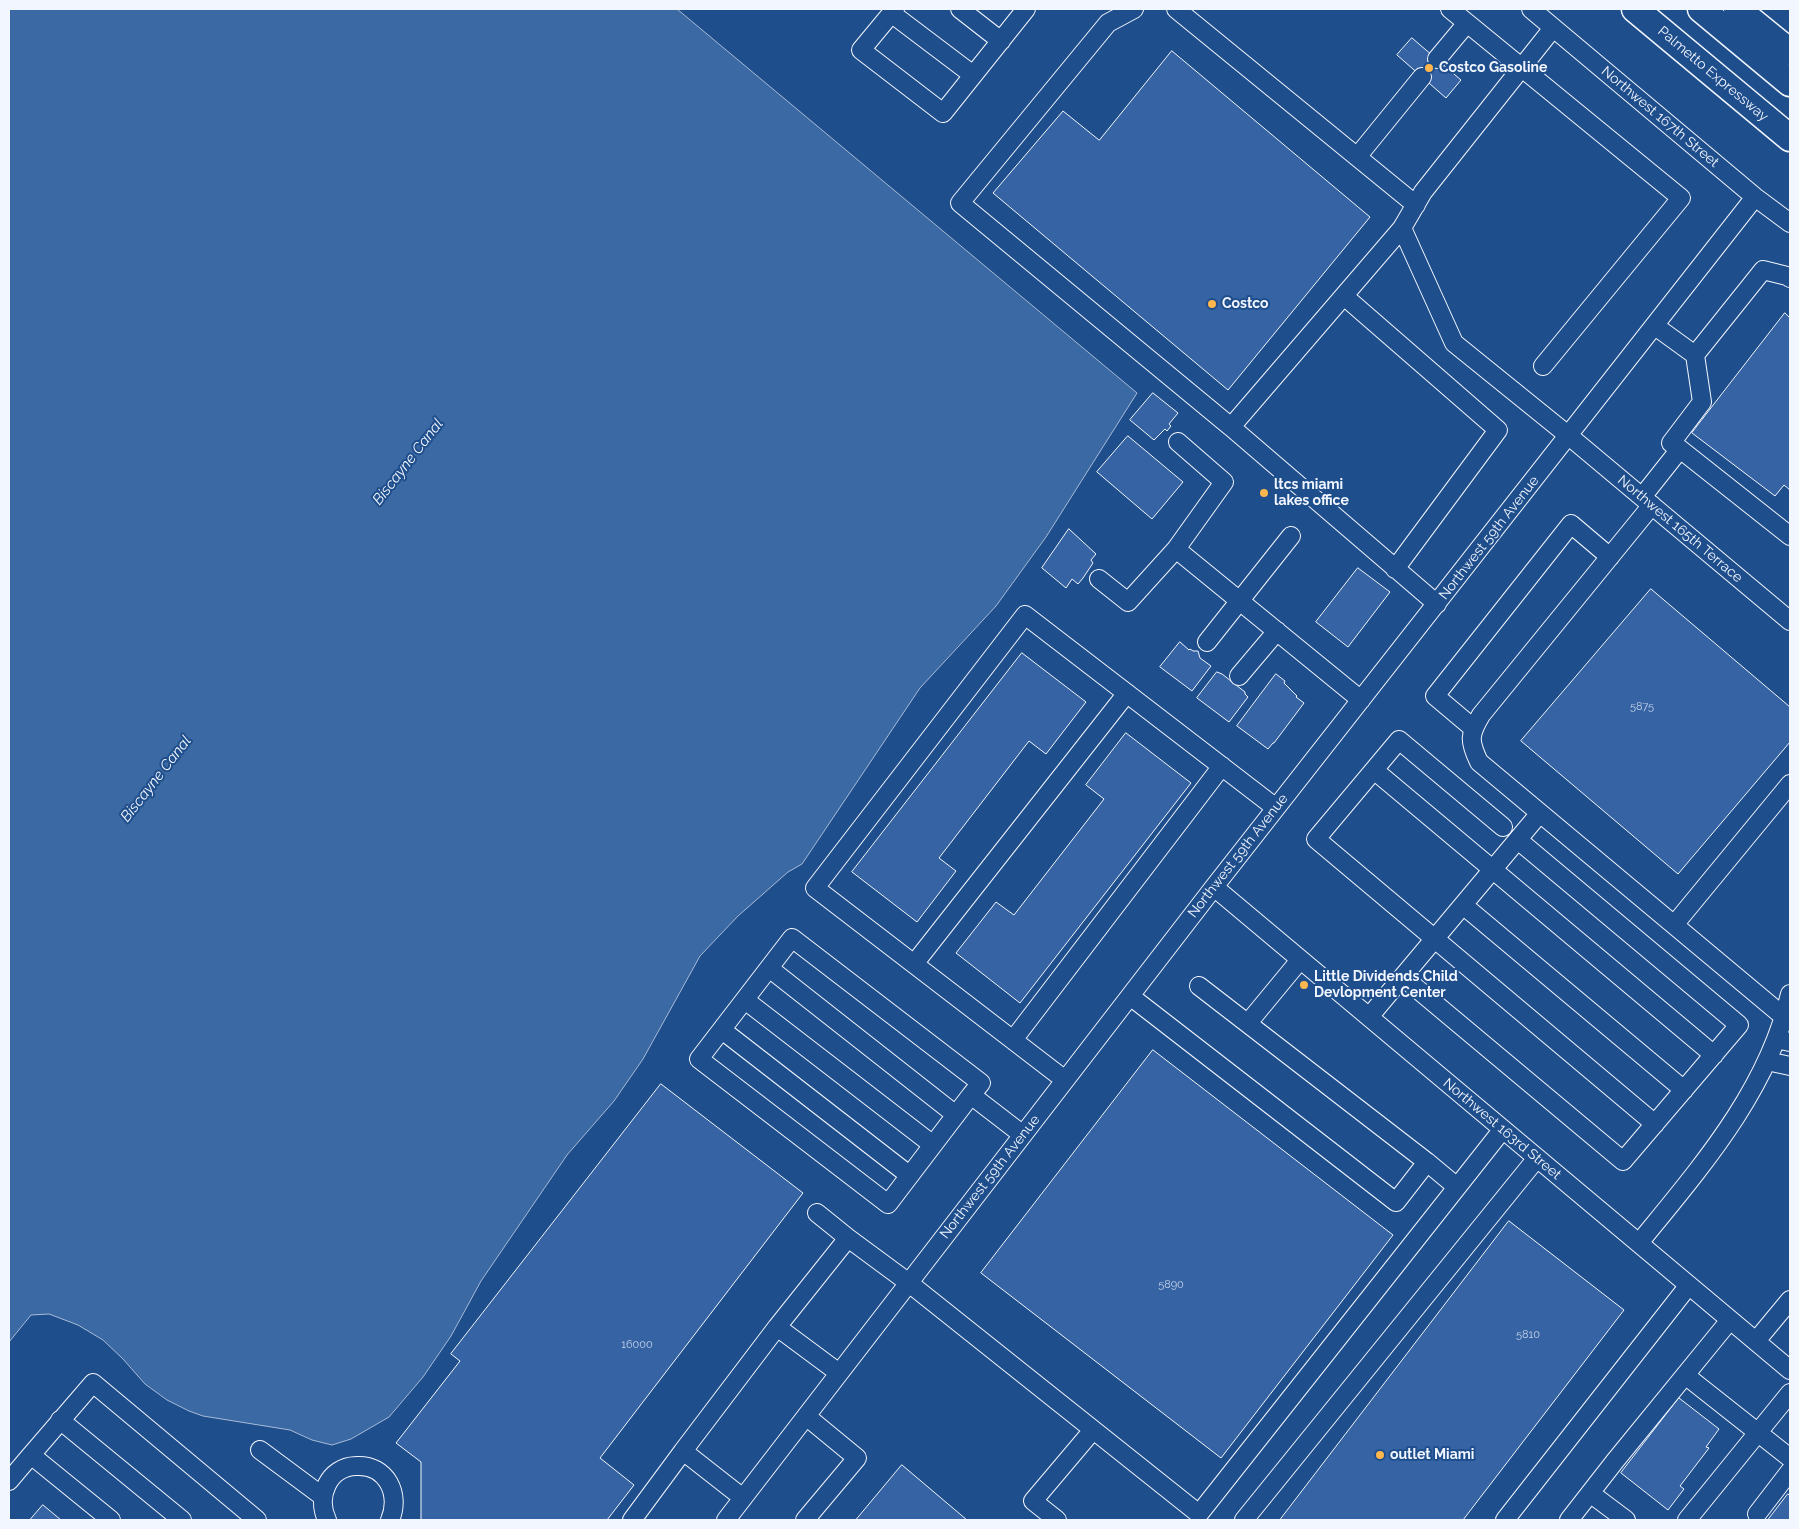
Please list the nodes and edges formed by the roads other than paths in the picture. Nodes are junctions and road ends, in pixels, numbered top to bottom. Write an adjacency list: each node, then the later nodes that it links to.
1 (960, 9): 13 (street)
2 (1134, 9): 31 (street)
3 (1176, 9): 21 (street)
4 (1450, 9): 11 (street)
5 (1530, 9): 12 (street, Northwest 167th Street)
6 (1635, 9): 20 (highway, Palmetto Expressway)
7 (1701, 9): 19 (highway)
8 (1737, 9): 14 (highway)
9 (893, 11): 17 (street); 17 (street)
10 (1021, 11): 13 (street)
11 (1466, 22): 15 (street); 16 (street)
12 (1553, 28): 16 (street); 22 (street, Northwest 167th Street)
13 (1001, 40): 17 (street)
14 (1790, 52)
15 (1437, 59)
16 (1522, 68): 23 (street); 30 (street)
17 (973, 75)
18 (1422, 77): 21 (street)
19 (1790, 83)
20 (1790, 138)
21 (1357, 157): 23 (street)
22 (1756, 197): 24 (street, Northwest 167th Street); 28 (street, Northwest 59th Avenue)
23 (1416, 205): 25 (street)
24 (1790, 223)
25 (1402, 228): 27 (street); 32 (street, Northwest 165th Terrace)
26 (1790, 278): 29 (street)
27 (1344, 296): 31 (street); 40 (street)
28 (1655, 326): 29 (street); 32 (street, Northwest 59th Avenue)
29 (1695, 355): 34 (street)
30 (1543, 366)
31 (1231, 427): 40 (street)
32 (1569, 436): 35 (street, Northwest 165th Terrace); 43 (street, Northwest 59th Avenue)
33 (1178, 442): 38 (street)
34 (1680, 449): 35 (street); 36 (street)
35 (1647, 501): 39 (street); 44 (street, Northwest 165th Terrace)
36 (1788, 530)
37 (1291, 536): 42 (street)
38 (1176, 549): 41 (street); 42 (street)
39 (1610, 557): 50 (street); 50 (street)
40 (1395, 569): 43 (street)
41 (1100, 579)
42 (1239, 601): 45 (street); 46 (street)
43 (1437, 604): 49 (street, Northwest 59th Avenue)
44 (1788, 616)
45 (1277, 631): 47 (street); 49 (street)
46 (1207, 642)
47 (1239, 676)
48 (1127, 693): 51 (street); 64 (street); 64 (street)
49 (1361, 700): 54 (street, Northwest 59th Avenue)
50 (1473, 728): 55 (street)
51 (1222, 766): 54 (street); 75 (street)
52 (1374, 770): 56 (street); 58 (street); 62 (street)
53 (1790, 784): 61 (street)
54 (1276, 808): 59 (street, Northwest 59th Avenue)
55 (1540, 813): 57 (street); 61 (street)
56 (1503, 827)
57 (1518, 840): 58 (street); 77 (street)
58 (1493, 870): 60 (street); 77 (street)
59 (1214, 887): 63 (street, Northwest 163rd Street); 69 (street, Northwest 59th Avenue)
60 (1463, 905): 62 (street); 81 (street)
61 (1674, 924): 71 (street)
62 (1434, 939): 66 (street); 84 (street)
63 (1300, 960): 72 (street, Northwest 163rd Street); 73 (street)
64 (914, 964): 75 (street)
65 (769, 968): 70 (street); 82 (street); 83 (street)
66 (1403, 976): 72 (street); 84 (street)
67 (1200, 986): 73 (street)
68 (1790, 994): 71 (street)
69 (1130, 996): 80 (street, Northwest 59th Avenue); 89 (street)
70 (745, 1000): 74 (street); 87 (street)
71 (1783, 1016): 76 (street)
72 (1369, 1017): 85 (street, Northwest 163rd Street)
73 (1248, 1023): 89 (street)
74 (722, 1030): 90 (street); 90 (street)
75 (1013, 1040): 80 (street)
76 (1783, 1040): 78 (street)
77 (1714, 1055): 81 (street)
78 (1767, 1061): 79 (street); 94 (street)
79 (1790, 1066)
80 (1065, 1080): 86 (street, Northwest 59th Avenue)
81 (1684, 1090): 84 (street)
82 (971, 1095): 83 (street); 86 (street)
83 (956, 1115): 87 (street)
84 (1655, 1124)
85 (1502, 1129): 88 (street, Northwest 163rd Street); 91 (street)
86 (1023, 1135): 95 (street, Northwest 59th Avenue)
87 (933, 1145): 90 (street)
88 (1537, 1158): 94 (street, Northwest 163rd Street); 129 (street)
89 (1426, 1162): 91 (street)
90 (910, 1175)
91 (1457, 1187): 119 (street)
92 (817, 1213): 93 (street)
93 (848, 1238): 95 (street); 99 (street)
94 (1639, 1243): 96 (street, Northwest 163rd Street)
95 (909, 1283): 102 (street, Northwest 59th Avenue); 107 (street)
96 (1689, 1285): 98 (street, Northwest 163rd Street); 130 (street)
97 (1790, 1300): 100 (street)
98 (1730, 1320): 100 (street, Northwest 163rd Street); 103 (street)
99 (777, 1327): 102 (street); 110 (street)
100 (1756, 1341): 101 (street, Northwest 163rd Street)
101 (1790, 1370)
102 (839, 1373): 105 (street, Northwest 59th Avenue)
103 (1685, 1375): 108 (street); 115 (street)
104 (1790, 1393): 108 (street)
105 (806, 1416): 117 (street, Northwest 59th Avenue); 127 (street)
106 (60, 1420): 111 (street); 121 (street); 122 (street)
107 (1093, 1430): 119 (street); 128 (street)
108 (1758, 1433): 112 (street); 133 (street)
109 (260, 1450): 116 (street)
110 (683, 1451): 117 (street); 125 (street)
111 (31, 1455): 114 (street); 120 (street)
112 (1790, 1458)
113 (1790, 1471): 118 (street)
114 (9, 1482)
115 (1590, 1493): 131 (street); 132 (street)
116 (322, 1496): 123 (street); 124 (street)
117 (743, 1498): 126 (street, Northwest 59th Avenue)
118 (1757, 1514)
119 (1196, 1517)
120 (111, 1520)
121 (182, 1520)
122 (257, 1520)
123 (327, 1520)
124 (390, 1520)
125 (632, 1520)
126 (726, 1520)
127 (805, 1520)
128 (1056, 1520)
129 (1244, 1520)
130 (1505, 1520)
131 (1569, 1520)
132 (1626, 1520)
133 (1687, 1520)

